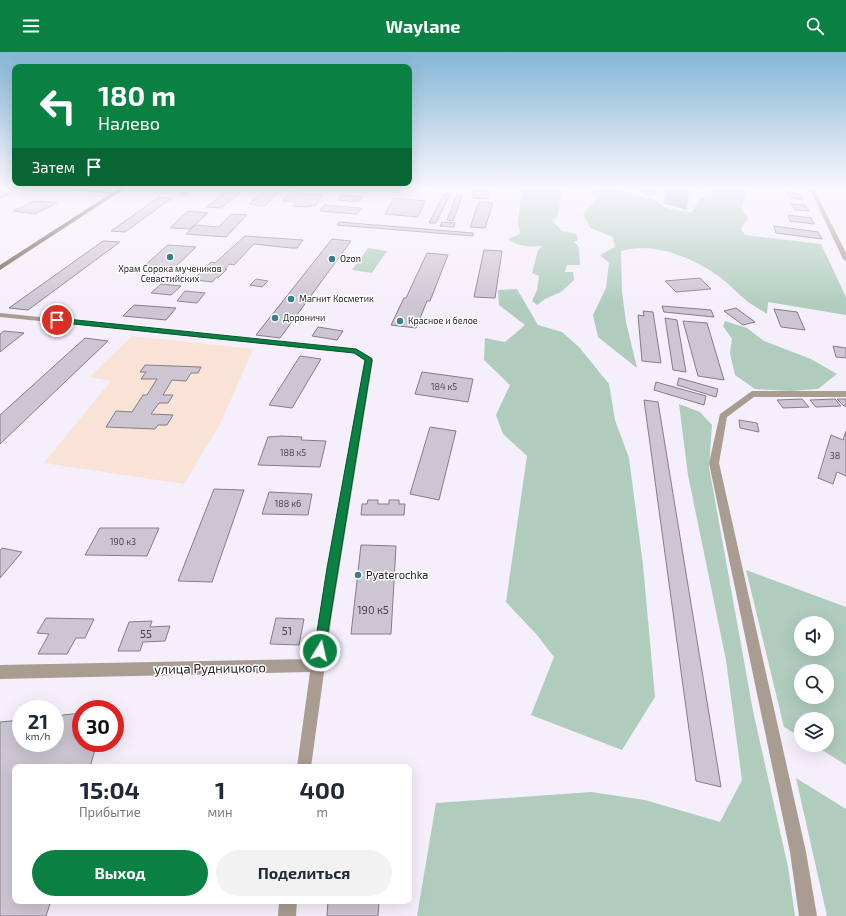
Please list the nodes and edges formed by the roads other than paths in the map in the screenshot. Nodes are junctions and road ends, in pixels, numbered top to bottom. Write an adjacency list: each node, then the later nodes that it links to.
1 (63, 227): 4 (main road)
2 (831, 227): 3 (street)
3 (846, 259)
4 (0, 268)
5 (0, 315): 7 (street)
6 (846, 394): 12 (street)
7 (318, 665): 8 (street, улица Рудницкого); 9 (street)
8 (0, 672)
9 (304, 764)
10 (288, 904): 11 (street)
11 (287, 916)
12 (808, 916)

